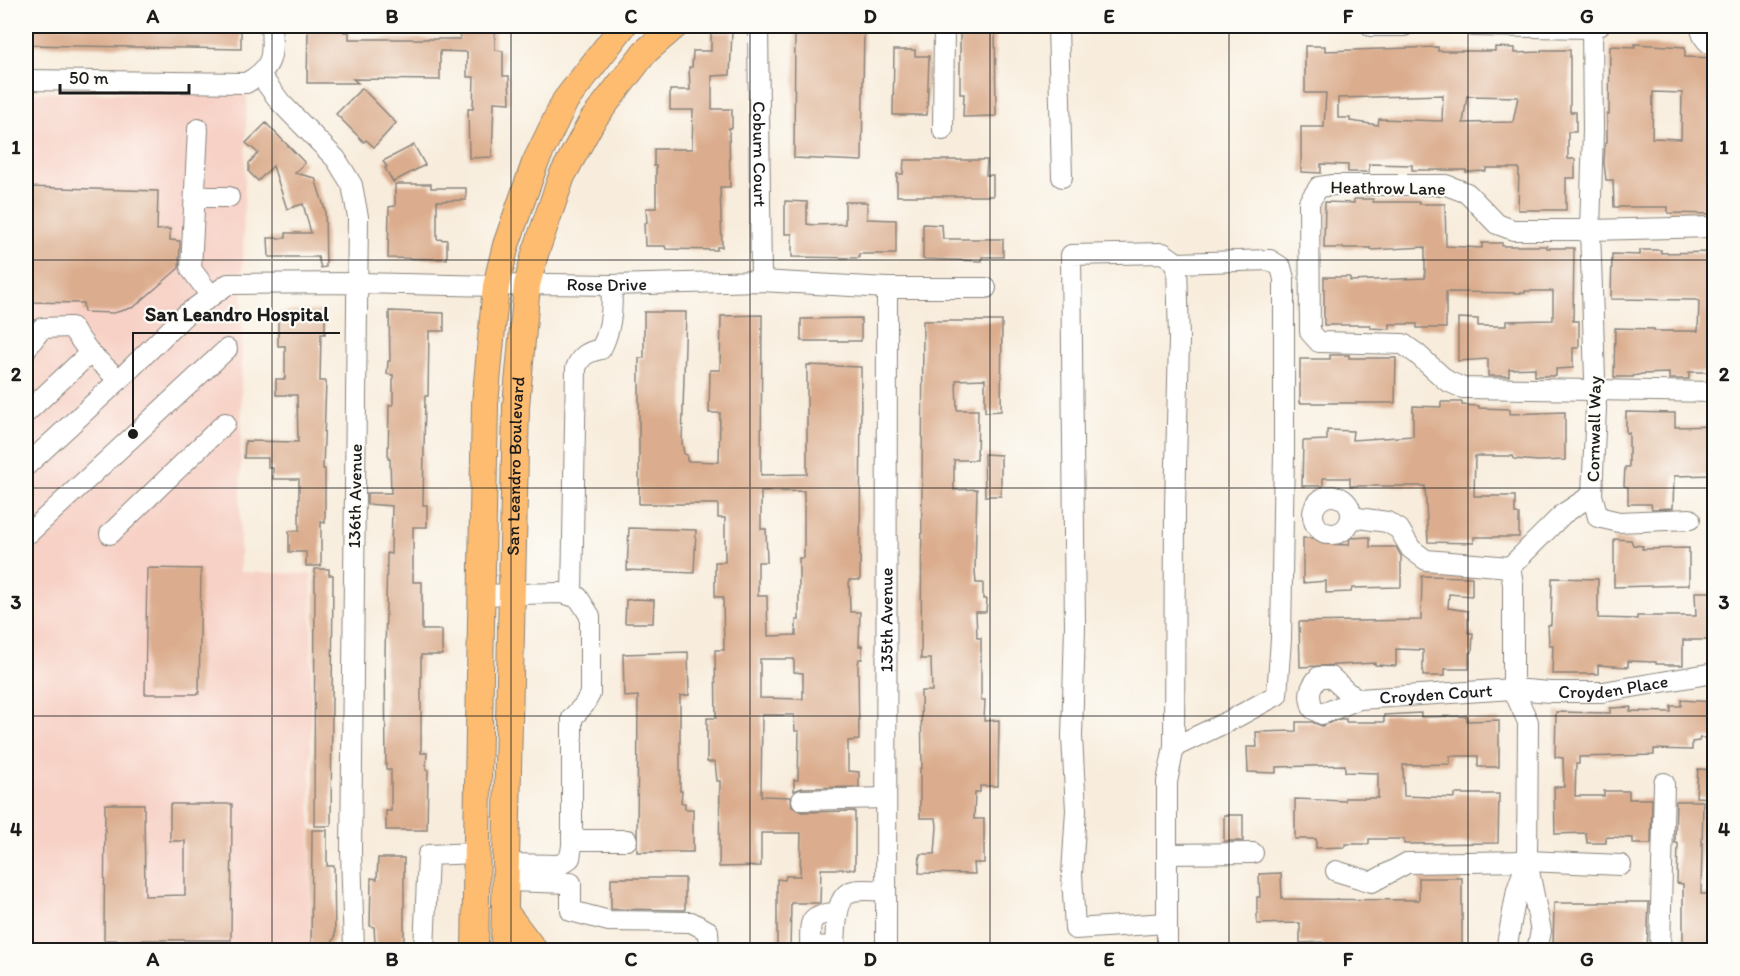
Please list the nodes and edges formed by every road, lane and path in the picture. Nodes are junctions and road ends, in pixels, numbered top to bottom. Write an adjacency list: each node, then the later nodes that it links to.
1 (271, 26): 14 (street)
2 (623, 26): 28 (main road, San Leandro Boulevard)
3 (675, 26): 26 (main road, San Leandro Boulevard)
4 (758, 26): 24 (street, Coburn Court)
5 (944, 26): 17 (street)
6 (1058, 26): 18 (street)
7 (1371, 26): 8 (street)
8 (1404, 26)
9 (1473, 26): 10 (street)
10 (1522, 26): 11 (street)
11 (1594, 26): 22 (street, Cornwall Way)
12 (1701, 26): 13 (street)
13 (1714, 46)
14 (260, 75): 15 (street); 25 (street, 136th Avenue)
15 (26, 80)
16 (198, 129): 19 (street)
17 (943, 130)
18 (1062, 177)
19 (195, 197): 20 (street); 31 (street)
20 (229, 197)
21 (1714, 227): 22 (street)
22 (1590, 230): 36 (street, Cornwall Way); 36 (street, Heathrow Lane)
23 (1177, 263): 53 (street); 53 (street); 69 (street)
24 (761, 281): 27 (street, Rose Drive); 29 (street, Rose Drive)
25 (357, 283): 28 (street, Rose Drive); 31 (street, Rose Drive); 71 (street, 136th Avenue)
26 (527, 285): 27 (street, Rose Drive); 28 (street, Rose Drive); 48 (main road, San Leandro Boulevard)
27 (611, 285): 49 (street)
28 (496, 286): 47 (main road, San Leandro Boulevard)
29 (887, 288): 30 (street, Rose Drive); 55 (street, 135th Avenue)
30 (986, 288)
31 (211, 296): 35 (street)
32 (26, 349): 34 (street)
33 (226, 349): 44 (street)
34 (90, 353): 35 (street); 38 (street)
35 (119, 380): 40 (street)
36 (1595, 391): 37 (street); 41 (street, Cornwall Way)
37 (1714, 392)
38 (26, 413)
39 (225, 423): 45 (street)
40 (26, 466)
41 (1592, 495): 43 (street); 46 (street, Cornwall Way)
42 (1351, 517): 46 (street)
43 (1689, 519)
44 (29, 533)
45 (110, 534)
46 (1510, 567): 51 (street)
47 (481, 595): 48 (street); 60 (main road, San Leandro Boulevard)
48 (512, 595): 49 (street); 65 (main road, San Leandro Boulevard)
49 (572, 596): 57 (street)
50 (1714, 673): 51 (street, Croyden Place)
51 (1513, 689): 52 (street, Croyden Court); 62 (street)
52 (1359, 699)
53 (1174, 747): 61 (street)
54 (1664, 783): 81 (street)
55 (886, 798): 56 (street); 66 (street, 135th Avenue)
56 (802, 800)
57 (572, 840): 58 (street); 65 (street)
58 (627, 840)
59 (1252, 853): 61 (street)
60 (476, 854): 72 (street); 73 (main road, San Leandro Boulevard)
61 (1167, 855): 69 (street)
62 (1527, 861): 63 (street); 64 (street); 79 (street); 80 (street)
63 (1621, 865)
64 (1336, 871)
65 (506, 873): 67 (main road, San Leandro Boulevard); 76 (street)
66 (886, 890): 68 (street); 77 (street, 135th Avenue)
67 (505, 912): 74 (main road, San Leandro Boulevard); 75 (main road)
68 (836, 913): 70 (street); 70 (street)
69 (1166, 923): 78 (street)
70 (810, 948)
71 (354, 951)
72 (424, 951)
73 (475, 951)
74 (504, 951)
75 (534, 951)
76 (709, 951)
77 (886, 951)
78 (1167, 951)
79 (1506, 951)
80 (1537, 951)
81 (1660, 951)

